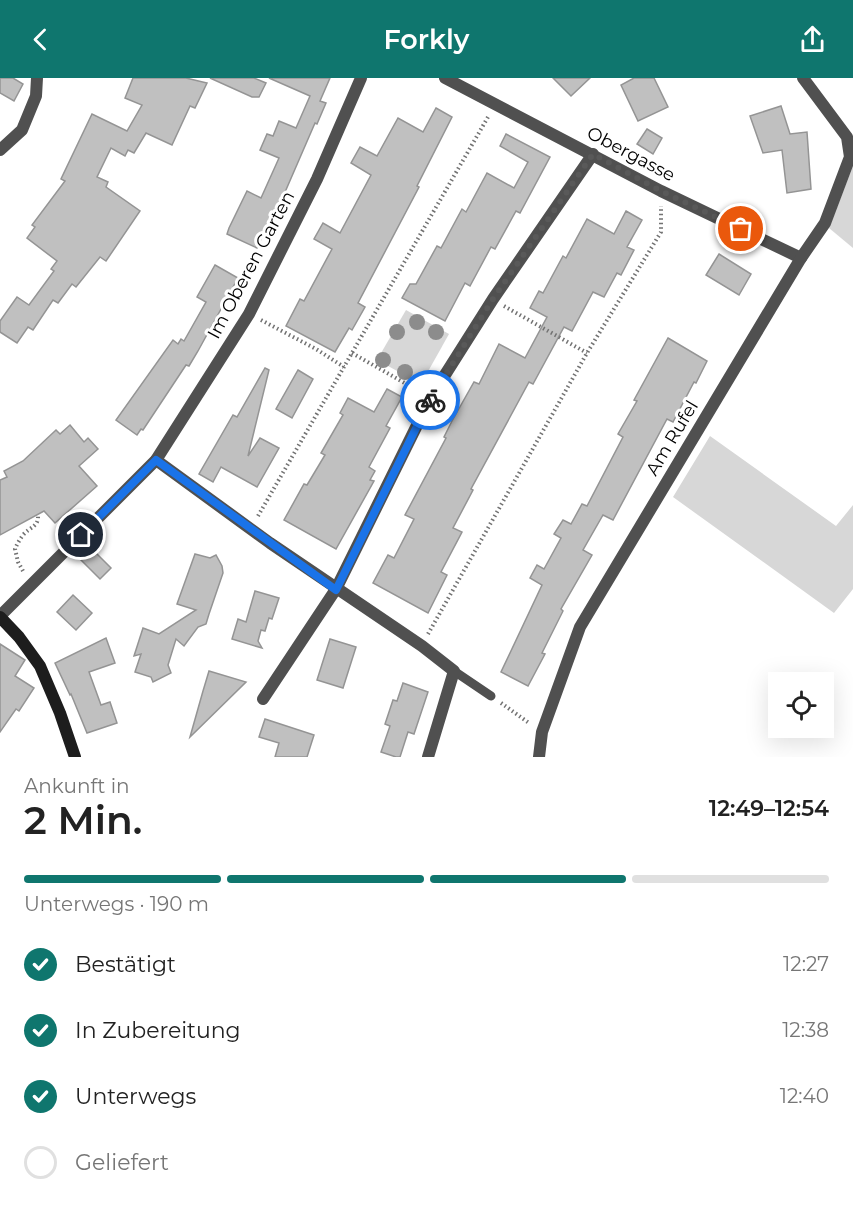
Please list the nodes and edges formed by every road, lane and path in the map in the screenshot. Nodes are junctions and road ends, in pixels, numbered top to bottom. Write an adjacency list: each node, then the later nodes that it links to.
1 (37, 78): 6 (street)
2 (361, 78): 11 (street, Im Oberen Garten)
3 (445, 78): 5 (street, Obergasse)
4 (803, 78): 9 (street, Am Rufel)
5 (495, 104): 7 (street, Obergasse); 12 (path)
6 (0, 150)
7 (593, 154): 8 (street, Obergasse); 10 (street)
8 (661, 191): 9 (street, Obergasse); 13 (path)
9 (801, 258): 26 (street, Am Rufel)
10 (493, 299): 13 (path); 15 (street)
11 (249, 314): 14 (path); 16 (street, Im Oberen Garten)
12 (352, 353): 14 (path); 15 (path)
13 (587, 354): 22 (path)
14 (344, 367): 18 (path)
15 (431, 398): 20 (street)
16 (156, 460): 18 (street); 19 (street, Im Oberen Garten)
17 (38, 514): 19 (path)
18 (250, 530): 20 (street)
19 (31, 585): 21 (street, Im Oberen Garten)
20 (336, 590): 22 (street); 25 (street)
21 (0, 616): 27 (street)
22 (422, 646): 23 (street)
23 (454, 671): 24 (lane); 28 (street)
24 (491, 696): 26 (path)
25 (263, 699)
26 (542, 732): 29 (street, Am Rufel)
27 (75, 757)
28 (428, 757)
29 (539, 757)

